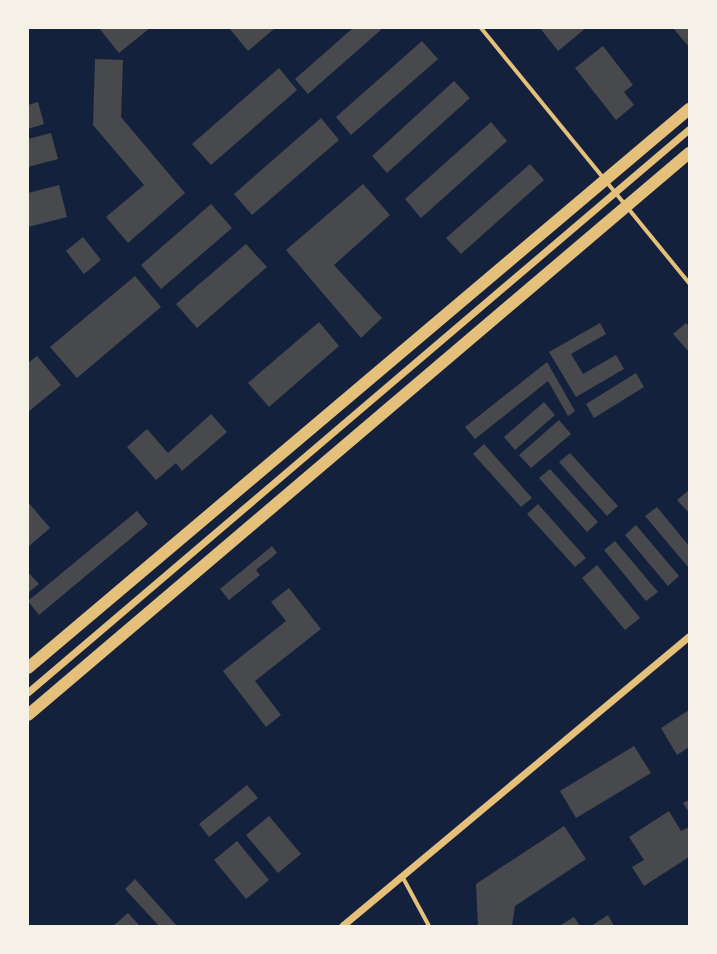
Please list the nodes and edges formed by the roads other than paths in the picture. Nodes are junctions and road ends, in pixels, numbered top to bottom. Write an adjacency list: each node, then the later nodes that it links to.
1 (481, 28): 5 (street)
2 (689, 109): 8 (highway)
3 (689, 130): 5 (street)
4 (689, 153): 10 (highway)
5 (616, 192): 6 (street); 9 (street)
6 (689, 283)
7 (689, 637): 11 (street)
8 (28, 668)
9 (28, 694)
10 (28, 715)
11 (402, 876): 12 (street); 13 (street)
12 (343, 926)
13 (430, 926)

